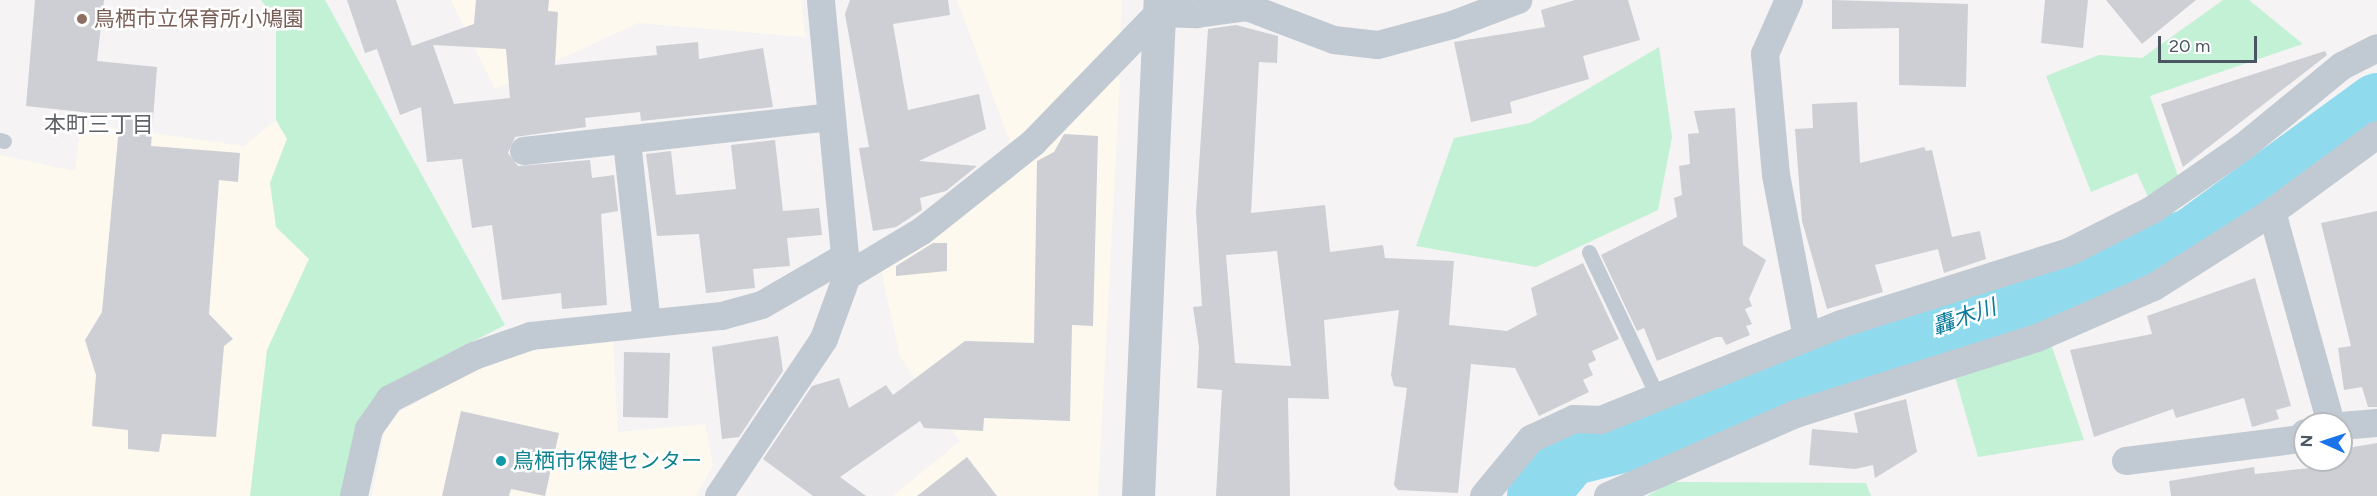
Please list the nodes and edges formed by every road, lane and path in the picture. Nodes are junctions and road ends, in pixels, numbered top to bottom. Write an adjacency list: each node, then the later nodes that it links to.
1 (820, 0): 6 (street)
2 (1518, 0): 4 (street)
3 (1789, 0): 14 (street)
4 (1160, 6): 12 (street); 23 (street)
5 (2377, 48): 14 (street)
6 (830, 117): 8 (street); 12 (street)
7 (2377, 135): 10 (street)
8 (627, 142): 9 (street); 13 (street)
9 (524, 151)
10 (2272, 212): 16 (street); 25 (street)
11 (1589, 252): 15 (lane)
12 (845, 267): 13 (street); 22 (street)
13 (647, 322): 21 (street)
14 (1808, 337): 15 (street)
15 (1658, 397): 24 (street)
16 (2328, 412)
17 (2377, 423): 18 (street)
18 (2353, 425)
19 (2293, 440): 20 (street)
20 (2126, 461)
21 (354, 496)
22 (719, 496)
23 (1138, 496)
24 (1484, 496)
25 (1608, 496)

